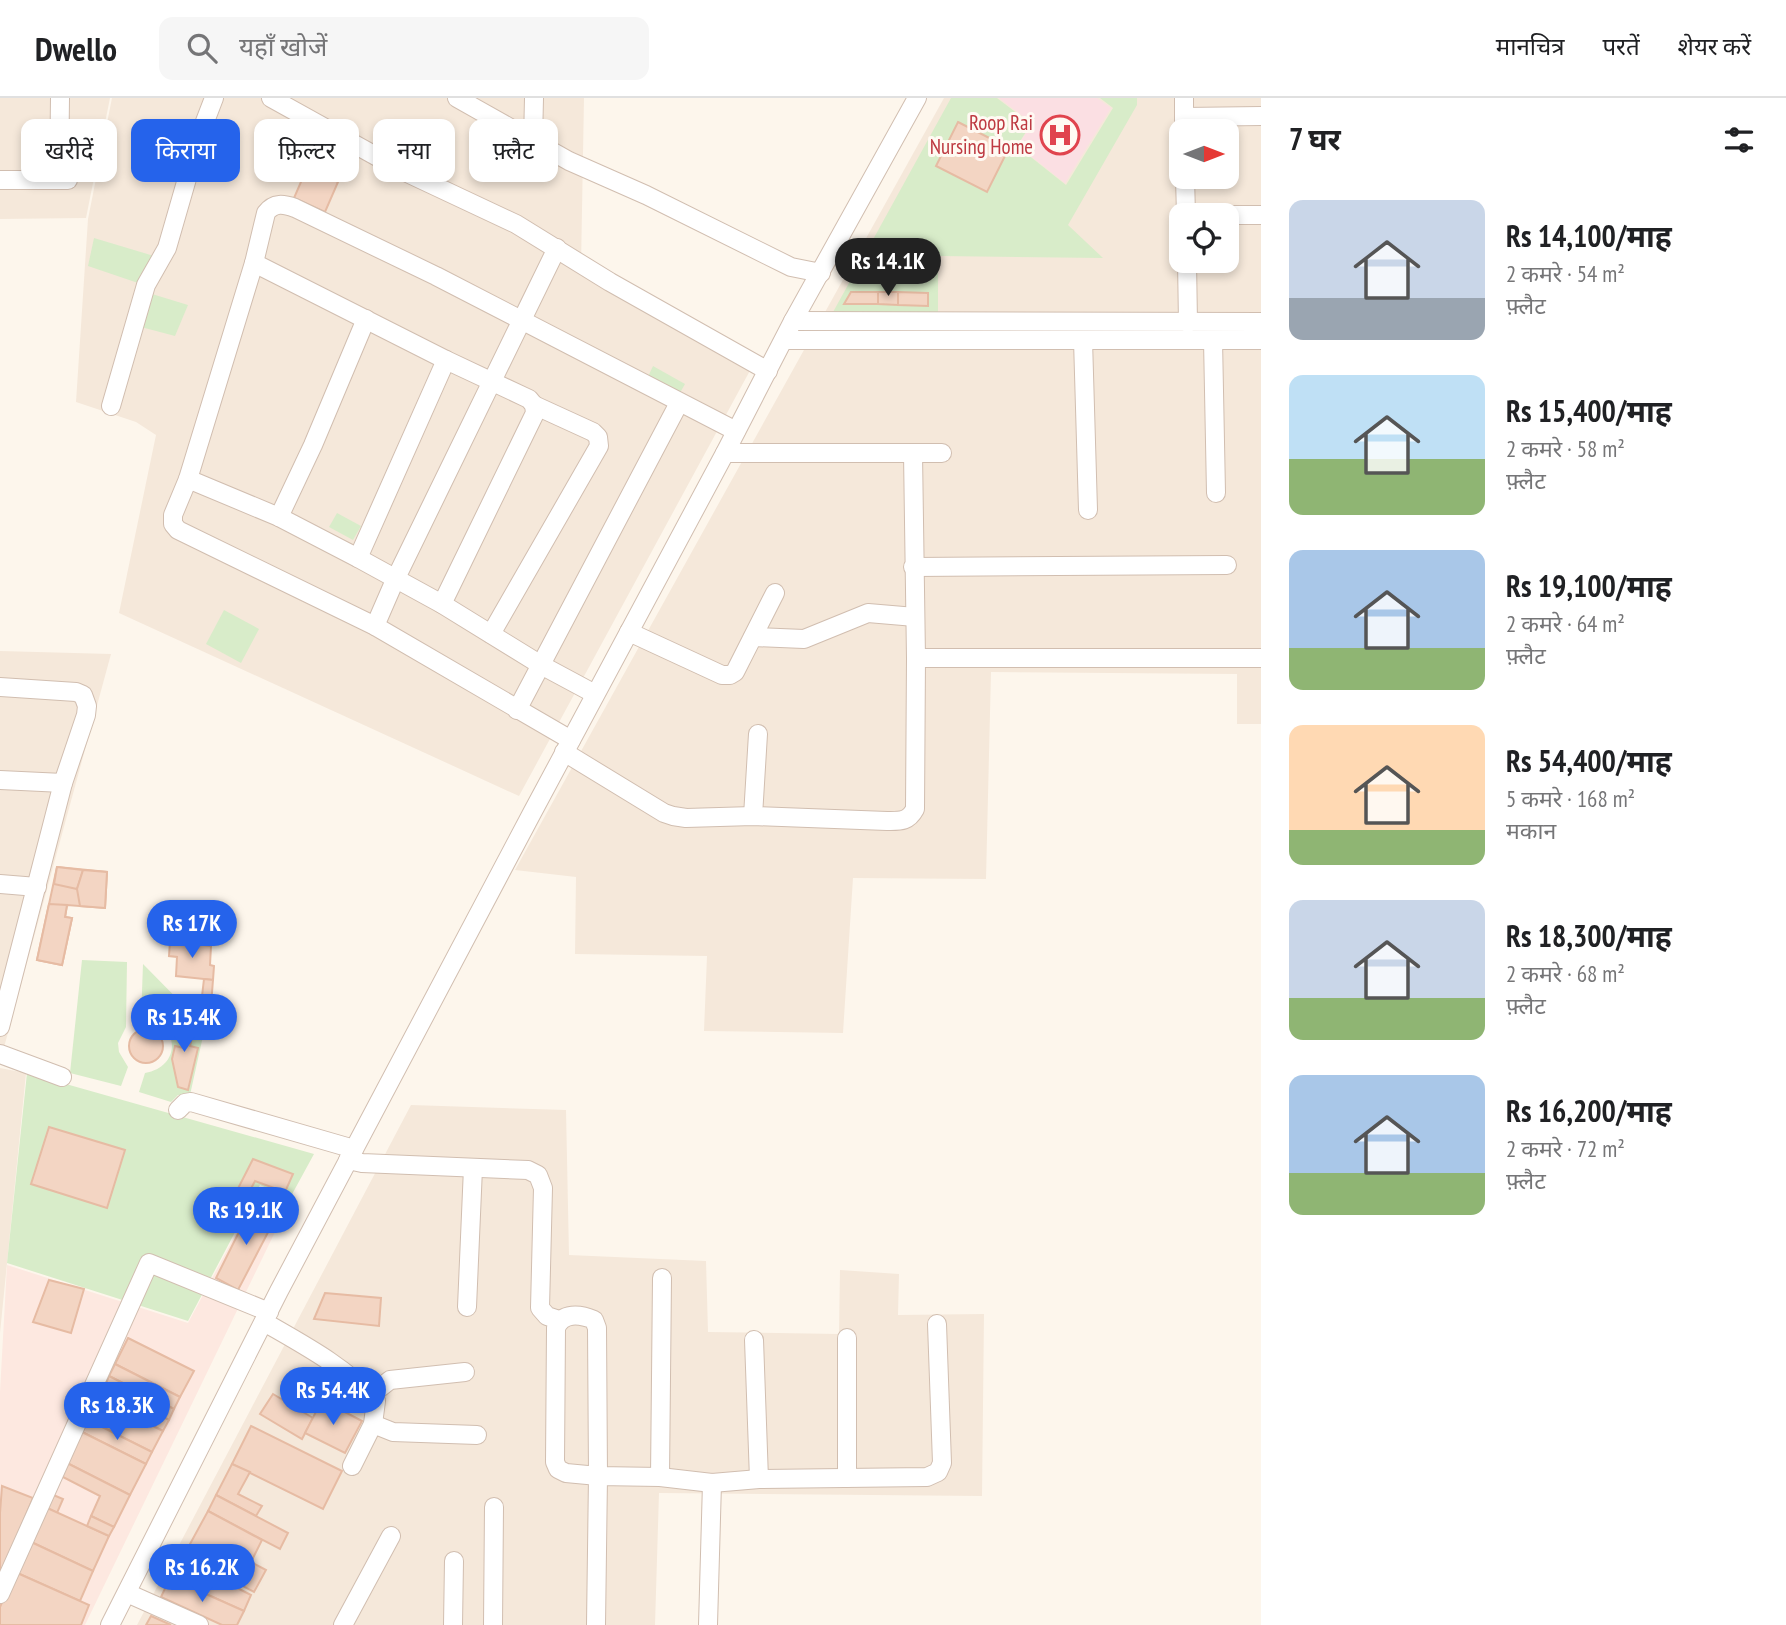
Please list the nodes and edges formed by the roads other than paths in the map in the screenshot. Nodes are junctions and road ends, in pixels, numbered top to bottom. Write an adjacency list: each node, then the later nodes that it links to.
1 (60, 98): 15 (street)
2 (214, 98): 36 (street)
3 (271, 98): 18 (street)
4 (457, 98): 8 (street)
5 (534, 98): 11 (street)
6 (917, 98): 20 (street)
7 (1184, 98): 12 (street)
8 (475, 103): 10 (street)
9 (1261, 116): 13 (street)
10 (499, 119)
11 (534, 119)
12 (1184, 119)
13 (1232, 119)
14 (558, 155): 20 (street)
15 (0, 180)
16 (1239, 215): 17 (street)
17 (1261, 215)
18 (557, 248): 23 (street); 32 (street)
19 (254, 263): 22 (street); 23 (street); 41 (street)
20 (821, 273): 24 (street)
21 (1187, 273): 26 (street)
22 (366, 319): 31 (street); 44 (street)
23 (520, 321): 33 (street); 34 (street)
24 (793, 321): 26 (street); 27 (street)
25 (1261, 322): 26 (street)
26 (1188, 323)
27 (784, 340): 28 (street); 32 (street)
28 (1083, 340): 29 (street); 43 (street)
29 (1213, 340): 30 (street); 42 (street)
30 (1261, 340)
31 (446, 360): 33 (street); 45 (street)
32 (768, 371): 37 (street)
33 (492, 382): 35 (street); 48 (street)
34 (679, 403): 37 (street); 58 (street)
35 (534, 405): 50 (street); 54 (street)
36 (111, 406)
37 (736, 431): 38 (street)
38 (725, 453): 39 (street); 53 (street)
39 (913, 453): 40 (street); 47 (street)
40 (942, 453)
41 (188, 479): 44 (street); 52 (street)
42 (1216, 493)
43 (1088, 510)
44 (279, 517): 45 (street)
45 (358, 558): 48 (street)
46 (1227, 565): 47 (street)
47 (913, 567): 51 (street)
48 (395, 580): 50 (street); 52 (street)
49 (775, 593): 55 (street)
50 (442, 604): 54 (street)
51 (915, 617): 55 (street); 56 (street)
52 (375, 626): 61 (street)
53 (629, 632): 55 (street); 60 (street)
54 (491, 634): 58 (street)
55 (753, 637)
56 (916, 658): 57 (street); 66 (street)
57 (1261, 658)
58 (541, 665): 60 (street); 61 (street)
59 (0, 687): 65 (street)
60 (595, 694): 63 (street)
61 (517, 710): 63 (street)
62 (758, 734): 66 (street)
63 (567, 746): 66 (street); 73 (street)
64 (0, 780): 65 (street)
65 (63, 783): 68 (street)
66 (753, 816)
67 (0, 884): 68 (street)
68 (37, 887): 69 (street)
69 (0, 1027)
70 (0, 1054): 71 (street)
71 (62, 1077)
72 (178, 1110): 73 (street)
73 (351, 1154): 74 (street); 77 (street)
74 (473, 1168): 76 (street); 78 (street)
75 (662, 1278): 88 (street)
76 (467, 1307)
77 (266, 1317): 83 (street); 95 (street); 96 (street)
78 (559, 1320): 87 (street); 87 (street)
79 (937, 1324): 89 (street)
80 (847, 1338): 89 (street)
81 (754, 1340): 90 (street)
82 (465, 1372): 83 (street)
83 (371, 1395): 84 (street)
84 (373, 1424): 85 (street); 86 (street)
85 (477, 1435)
86 (352, 1466)
87 (598, 1476): 88 (street); 102 (street)
88 (660, 1477): 91 (street)
89 (847, 1478): 90 (street)
90 (759, 1479): 91 (street)
91 (712, 1483): 103 (street)
92 (494, 1507): 101 (street)
93 (391, 1536): 99 (street)
94 (454, 1561): 100 (street)
95 (127, 1593): 97 (street); 98 (street)
96 (0, 1594)
97 (110, 1625)
98 (200, 1625)
99 (343, 1625)
100 (453, 1625)
101 (493, 1625)
102 (596, 1625)
103 (708, 1625)

